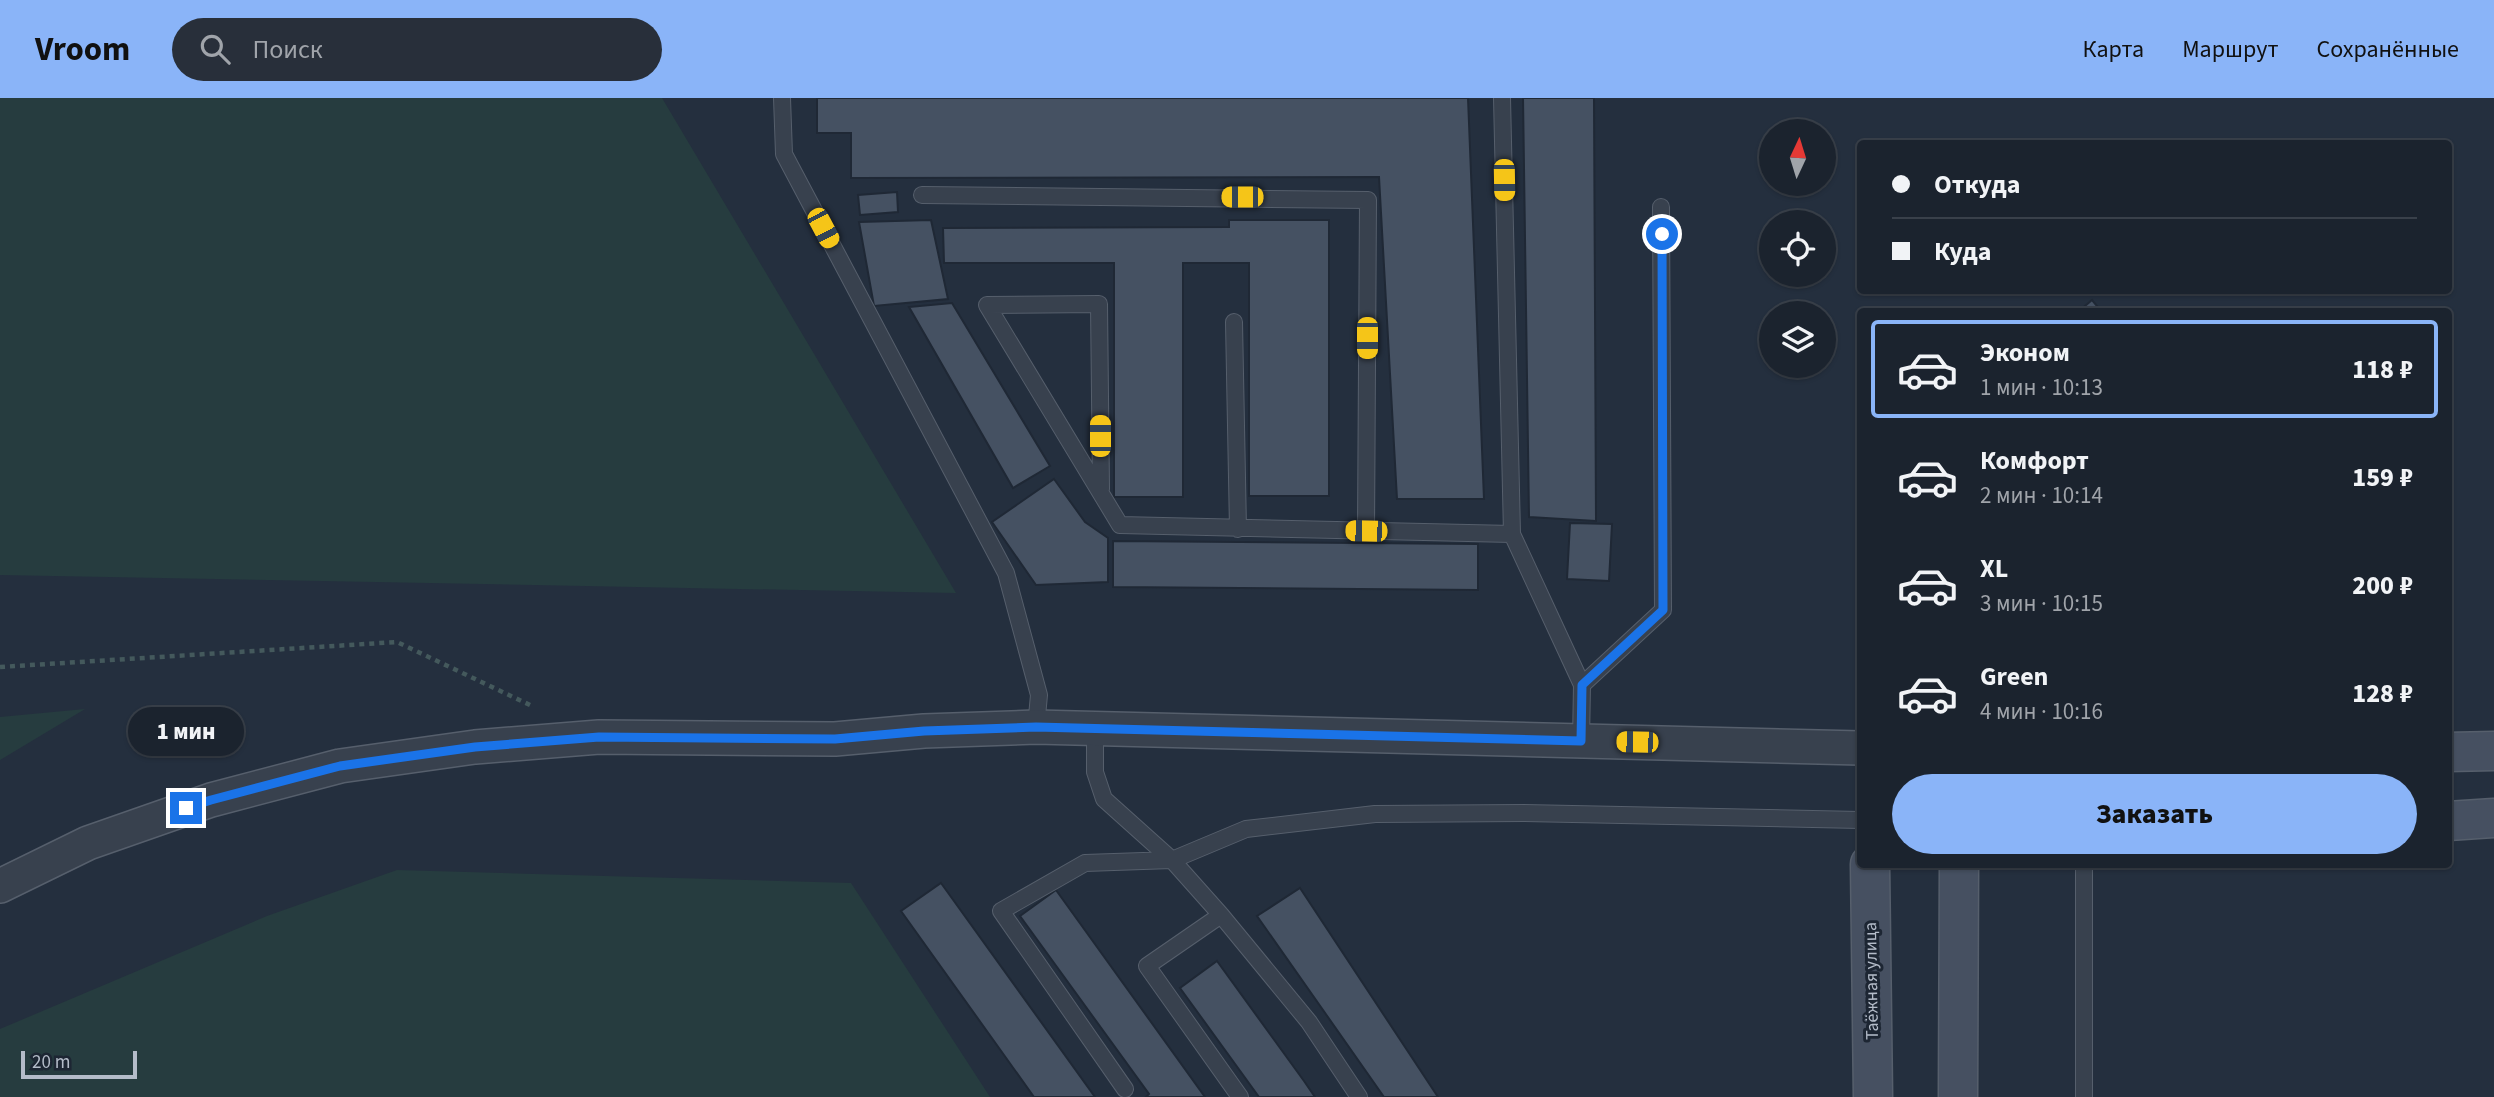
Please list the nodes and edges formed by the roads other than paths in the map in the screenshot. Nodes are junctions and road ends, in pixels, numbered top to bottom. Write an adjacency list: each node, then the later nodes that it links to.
1 (782, 98): 11 (lane)
2 (1502, 98): 9 (lane)
3 (922, 195): 8 (lane)
4 (1661, 207): 10 (lane)
5 (1234, 322): 7 (lane)
6 (1101, 489): 6 (lane); 7 (lane)
7 (1238, 528): 8 (lane)
8 (1366, 531): 9 (lane)
9 (1512, 534): 10 (lane)
10 (1582, 685): 13 (lane)
11 (1036, 727): 12 (street); 24 (street)
12 (1095, 728): 13 (street); 20 (lane)
13 (1581, 741): 14 (street)
14 (1857, 748)
15 (2494, 751): 16 (street)
16 (2452, 752)
17 (2494, 818): 19 (street)
18 (1857, 820): 20 (lane)
19 (2452, 821)
20 (1172, 860): 25 (lane); 26 (lane)
21 (1870, 868): 29 (street, Таёжная улица)
22 (1959, 868): 30 (street)
23 (2084, 868): 31 (lane)
24 (0, 886)
25 (1221, 915): 27 (lane); 28 (lane)
26 (1125, 1089)
27 (1240, 1097)
28 (1359, 1097)
29 (1872, 1097)
30 (1958, 1097)
31 (2084, 1097)

